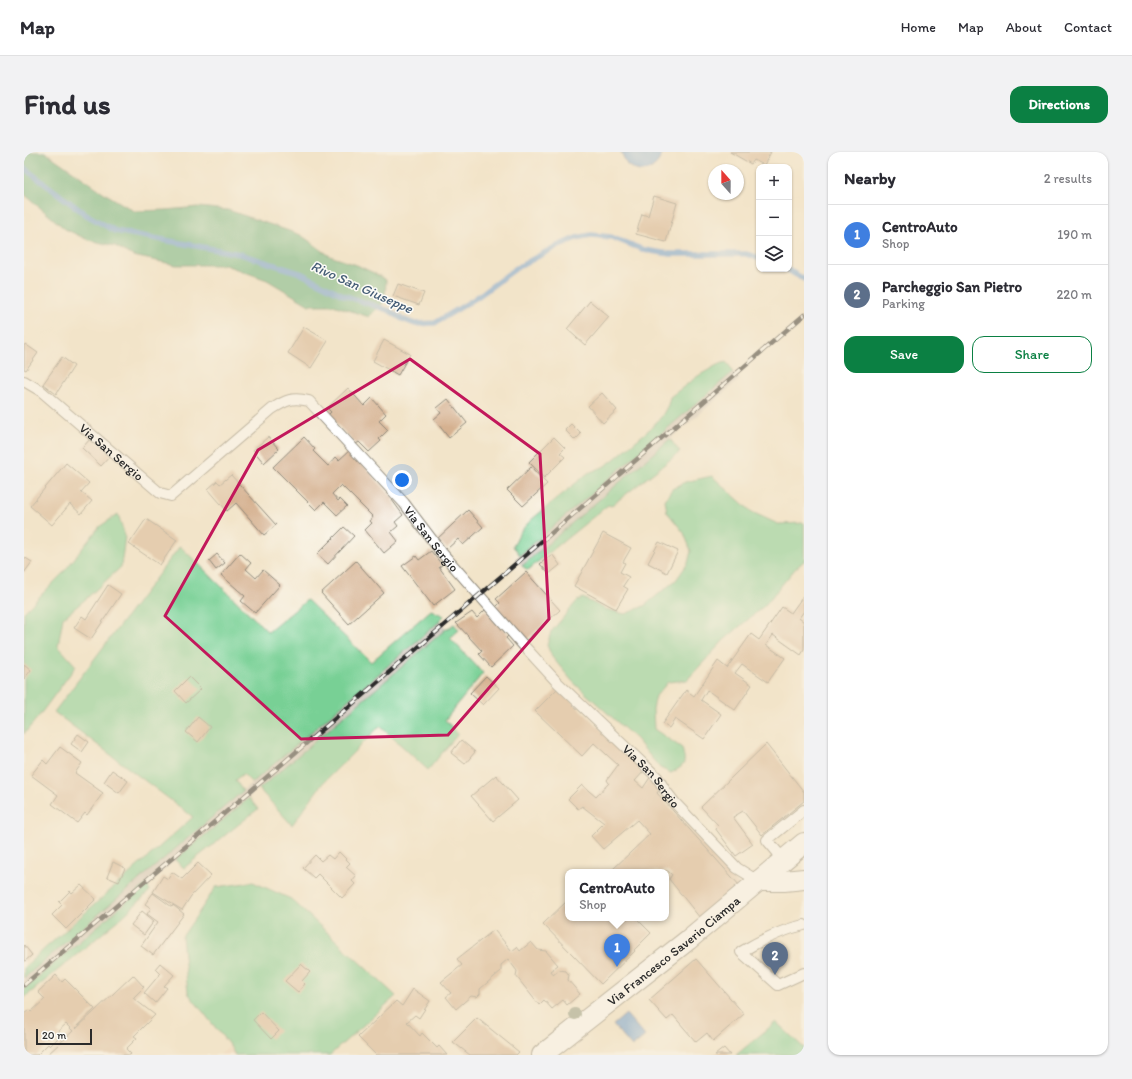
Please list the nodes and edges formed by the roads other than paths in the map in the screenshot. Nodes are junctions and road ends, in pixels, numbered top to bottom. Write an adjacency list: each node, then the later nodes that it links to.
1 (24, 381): 6 (lane, Via San Sergio)
2 (804, 810): 4 (lane)
3 (804, 843): 4 (street, Via Francesco Saverio Ciampa)
4 (784, 860): 6 (street, Via Francesco Saverio Ciampa)
5 (804, 879): 6 (street)
6 (758, 881): 9 (street, Via Francesco Saverio Ciampa)
7 (804, 925): 8 (lane)
8 (804, 973)
9 (542, 1055)

